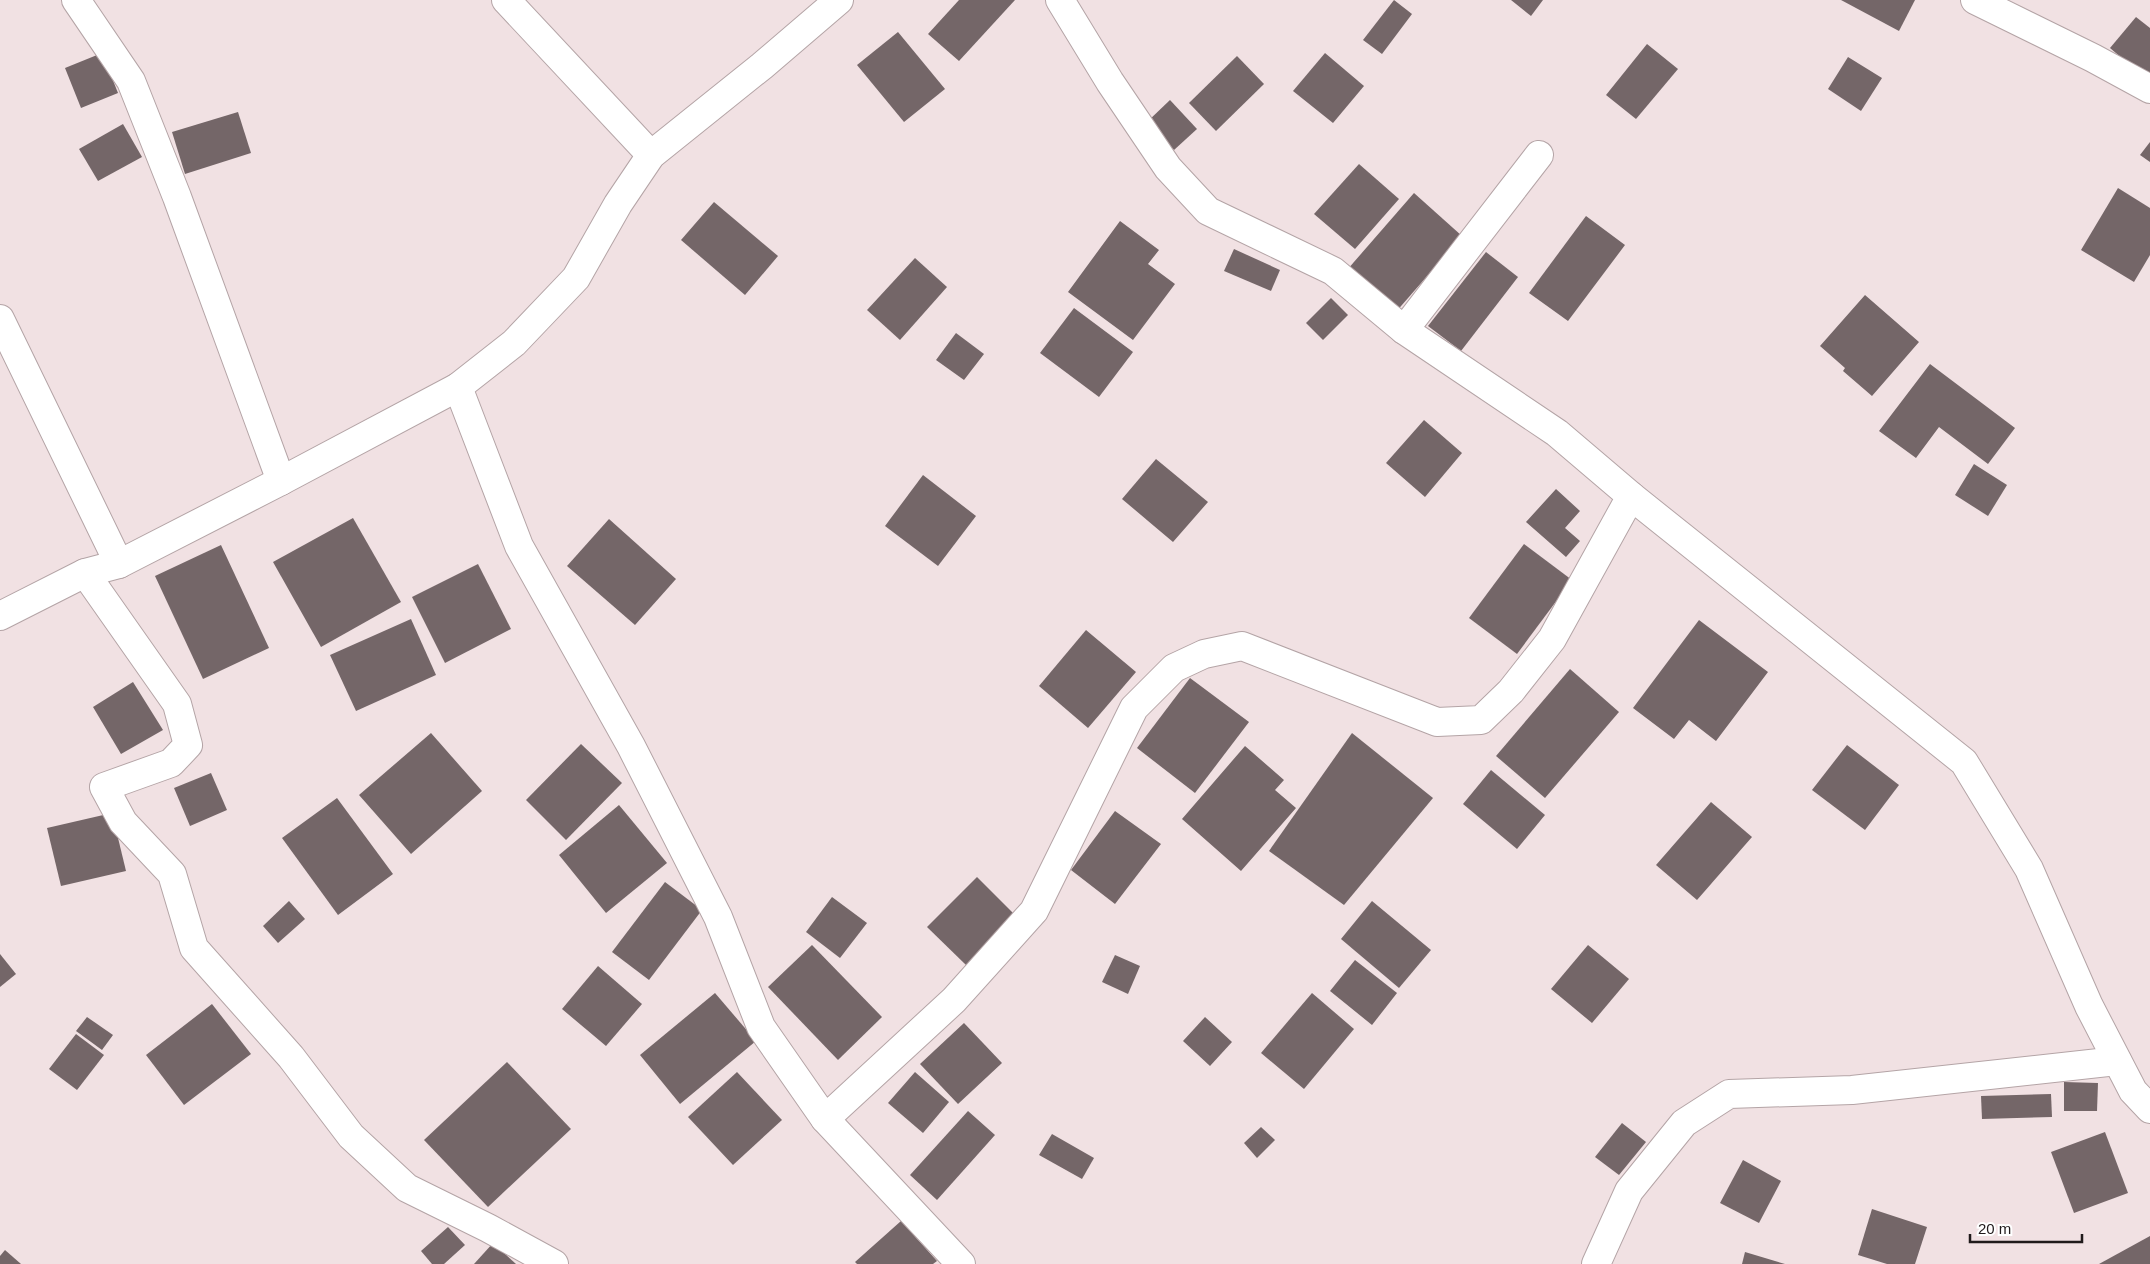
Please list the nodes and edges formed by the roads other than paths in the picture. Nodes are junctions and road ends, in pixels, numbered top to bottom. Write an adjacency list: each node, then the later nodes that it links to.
1 (76, 0): 12 (street)
2 (506, 0): 7 (street)
3 (839, 0): 7 (street)
4 (1060, 0): 10 (street)
5 (1975, 0): 6 (street)
6 (2150, 89)
7 (651, 155): 11 (street)
8 (1539, 155): 10 (street)
9 (0, 319): 14 (street)
10 (1404, 330): 13 (street)
11 (458, 387): 12 (street); 19 (street)
12 (281, 481): 14 (street)
13 (1631, 496): 17 (street); 19 (street)
14 (119, 564): 15 (street)
15 (85, 574): 16 (street); 20 (street)
16 (0, 616)
17 (2117, 1061): 18 (street); 22 (street)
18 (2150, 1109)
19 (825, 1119): 21 (street)
20 (554, 1264)
21 (961, 1264)
22 (1596, 1264)

